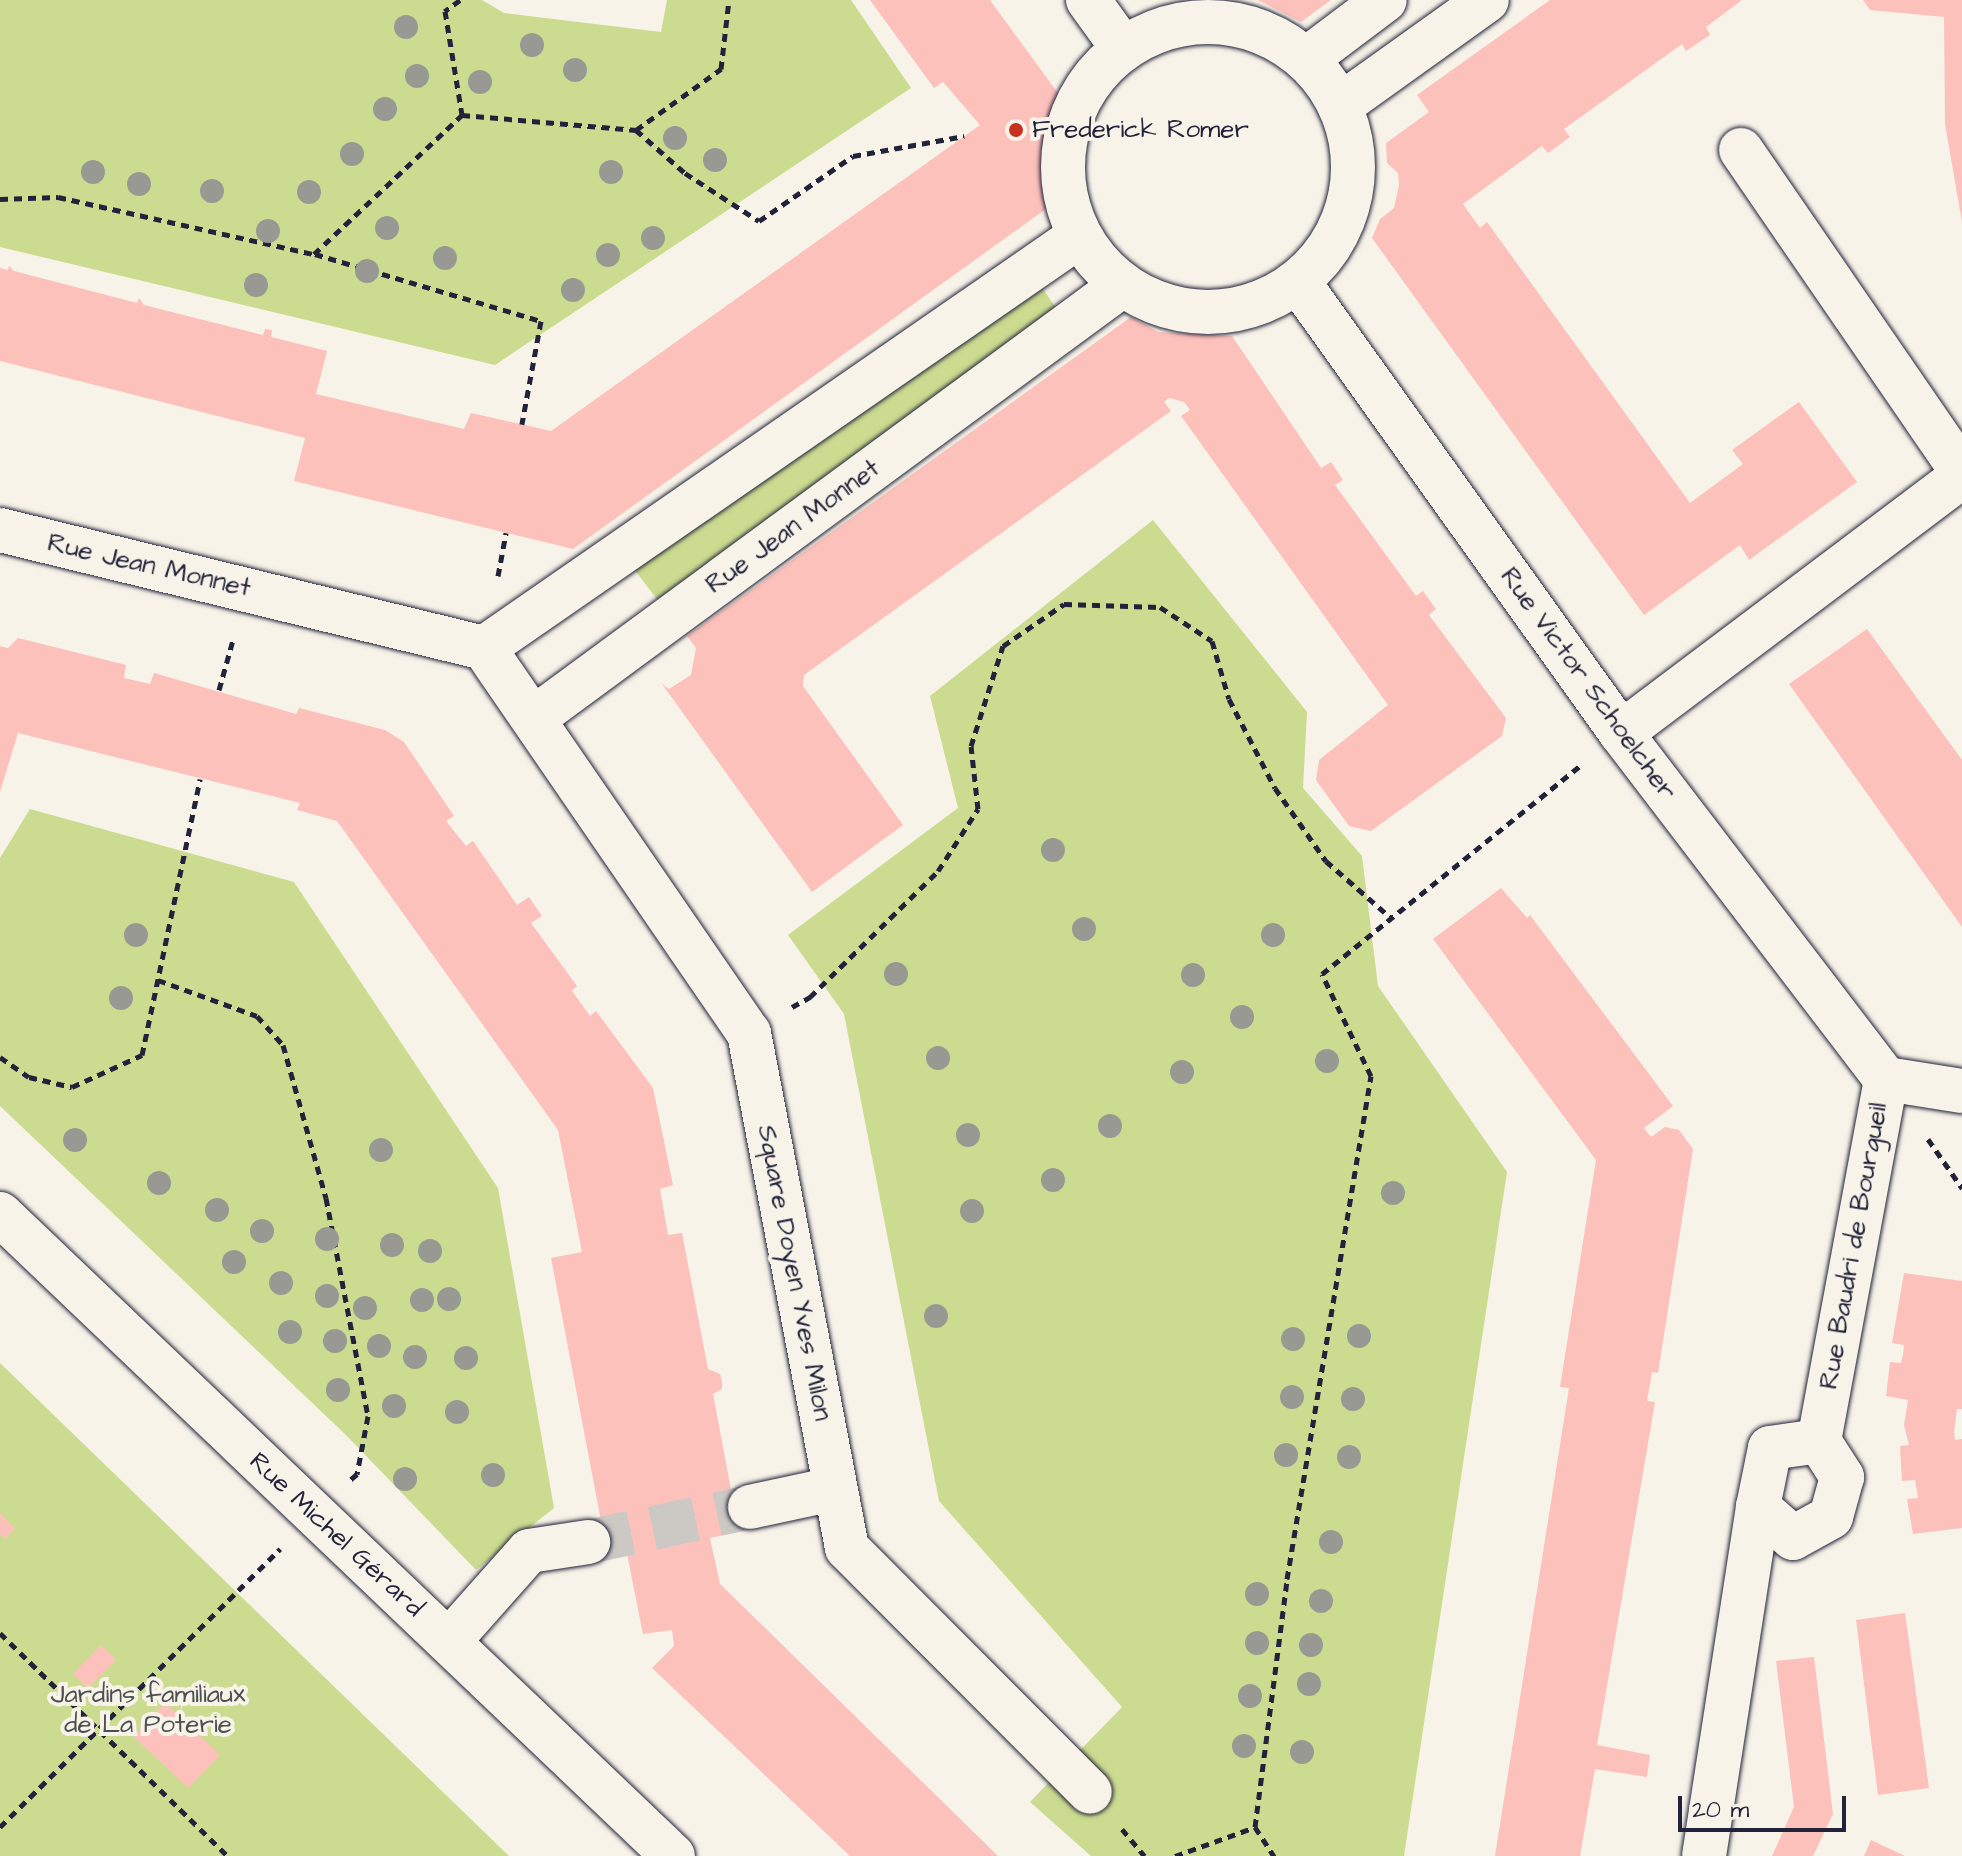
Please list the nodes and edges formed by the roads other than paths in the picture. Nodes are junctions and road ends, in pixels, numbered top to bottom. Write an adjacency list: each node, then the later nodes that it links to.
1 (1088, 0): 4 (street)
2 (1385, 0): 5 (street)
3 (1487, 0): 6 (street)
4 (1122, 47): 5 (street); 8 (street)
5 (1308, 58): 6 (street)
6 (1342, 104): 9 (street)
7 (1741, 150): 11 (street)
8 (1078, 237): 10 (street); 13 (street)
9 (1299, 283): 10 (street); 15 (street, Rue Victor Schoelcher)
10 (1121, 286): 14 (street, Rue Jean Monnet)
11 (1962, 474): 15 (street)
12 (0, 530): 13 (street, Rue Jean Monnet)
13 (484, 648): 14 (street)
14 (534, 718): 20 (street, Square Doyen Yves Milon)
15 (1621, 733): 16 (street, Rue Victor Schoelcher)
16 (1886, 1079): 17 (street, Rue Baudri de Bourgueil); 19 (street, Rue Baudri de Bourgueil)
17 (1962, 1091)
18 (0, 1214): 24 (street, Rue Michel Gérard)
19 (1819, 1441): 22 (street); 22 (street)
20 (834, 1489): 21 (street); 25 (street, Square Doyen Yves Milon)
21 (750, 1507)
22 (1758, 1507): 27 (street)
23 (588, 1542): 24 (street)
24 (449, 1641): 26 (street, Rue Michel Gérard)
25 (1090, 1792)
26 (673, 1856)
27 (1704, 1856)

